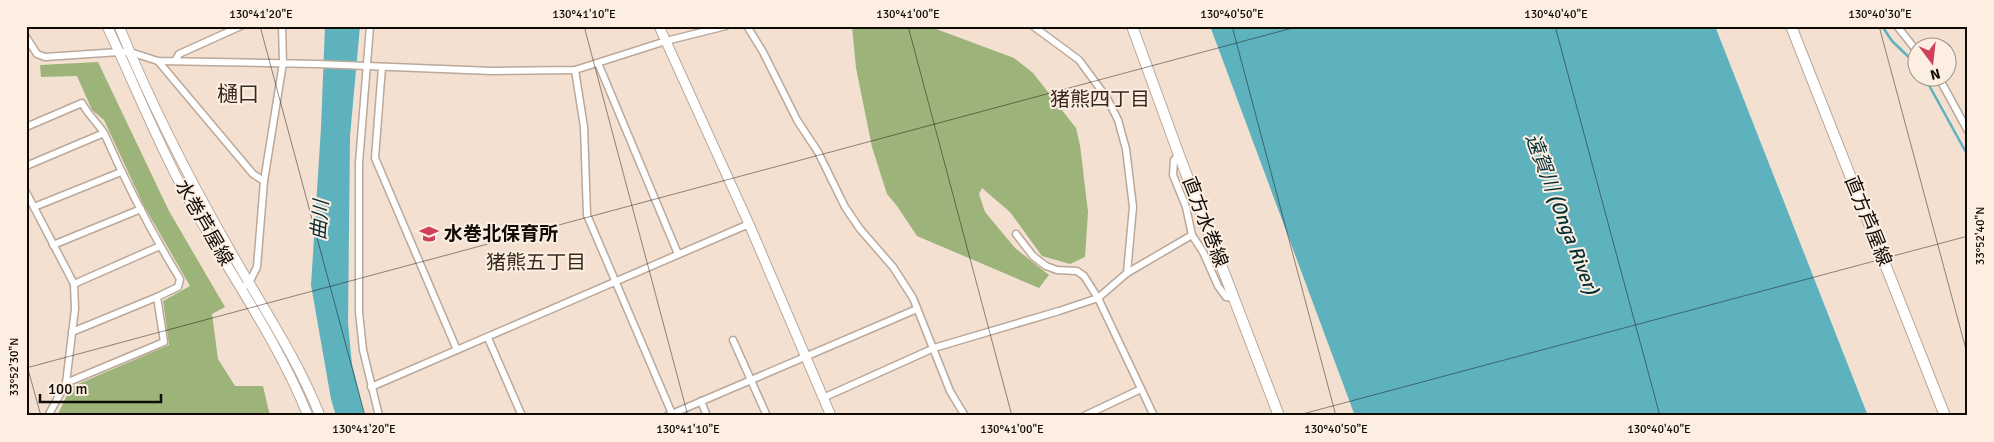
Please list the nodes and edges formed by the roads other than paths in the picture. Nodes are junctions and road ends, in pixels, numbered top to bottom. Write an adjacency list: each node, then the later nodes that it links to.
1 (106, 26): 16 (main road, 水巻芦屋線)
2 (119, 26): 17 (main road, 水巻芦屋線)
3 (241, 26): 19 (street)
4 (282, 26): 20 (street)
5 (370, 26): 22 (street)
6 (659, 26): 15 (main road)
7 (726, 26): 15 (street)
8 (747, 26): 49 (street)
9 (1032, 26): 42 (street)
10 (1132, 26): 29 (main road, 直方水巻線)
11 (1791, 26): 75 (main road, 直方芦屋線)
12 (1897, 26): 14 (street)
13 (26, 38): 16 (street)
14 (1906, 38)
15 (666, 41): 21 (street); 36 (main road)
16 (119, 52): 17 (street); 45 (main road, 水巻芦屋線)
17 (130, 52): 18 (street); 45 (main road, 水巻芦屋線)
18 (158, 61): 19 (street); 32 (street)
19 (174, 61): 20 (street)
20 (283, 63): 22 (street); 32 (street)
21 (598, 63): 24 (street); 41 (street)
22 (367, 67): 23 (street); 58 (street)
23 (382, 67): 24 (street); 54 (street)
24 (575, 70): 43 (street)
25 (1944, 88): 27 (street)
26 (26, 127): 28 (street)
27 (1968, 131)
28 (104, 133): 30 (street); 31 (street)
29 (1179, 156): 38 (street); 48 (main road, 直方水巻線)
30 (26, 166)
31 (121, 172): 34 (street); 35 (street)
32 (264, 181): 45 (street)
33 (26, 192): 34 (street)
34 (34, 207): 39 (street)
35 (141, 209): 39 (street); 40 (street)
36 (749, 224): 41 (street); 55 (main road)
37 (1016, 234): 47 (street)
38 (1192, 235): 42 (street); 48 (street)
39 (54, 244): 44 (street)
40 (160, 246): 44 (street); 46 (street)
41 (678, 254): 43 (street)
42 (1127, 273): 47 (street)
43 (615, 282): 51 (street); 62 (street)
44 (74, 284): 50 (street)
45 (245, 286): 64 (main road, 水巻芦屋線); 65 (main road, 水巻芦屋線)
46 (157, 297): 50 (street); 57 (street)
47 (1098, 298): 53 (street); 59 (street)
48 (1234, 298): 74 (main road, 直方水巻線)
49 (917, 309): 53 (street); 55 (street)
50 (72, 332): 57 (street)
51 (488, 338): 54 (street); 67 (street)
52 (733, 340): 56 (street)
53 (934, 348): 60 (street); 71 (street)
54 (457, 350): 58 (street)
55 (805, 357): 56 (street); 60 (main road)
56 (751, 380): 61 (street); 69 (street)
57 (66, 383): 63 (street)
58 (371, 387): 66 (street)
59 (1141, 389): 72 (street); 73 (street)
60 (824, 398): 70 (main road)
61 (701, 400): 62 (street); 68 (street)
62 (671, 415)
63 (48, 416)
64 (308, 416)
65 (320, 416)
66 (379, 416)
67 (522, 416)
68 (707, 416)
69 (767, 416)
70 (831, 416)
71 (965, 416)
72 (1084, 416)
73 (1154, 416)
74 (1280, 416)
75 (1945, 416)

